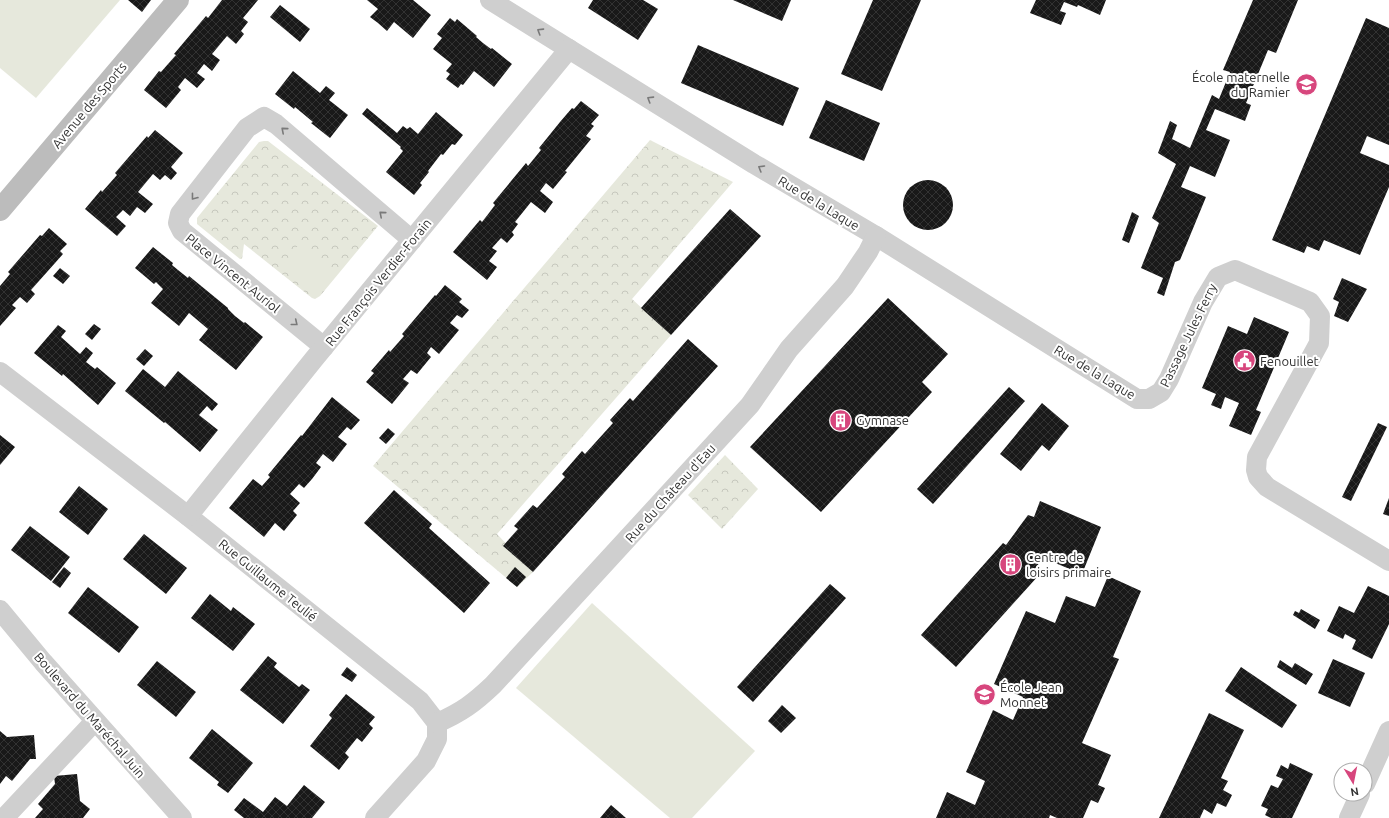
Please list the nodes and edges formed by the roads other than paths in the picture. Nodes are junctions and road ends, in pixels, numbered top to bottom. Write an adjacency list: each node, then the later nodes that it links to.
1 (178, 0): 4 (main road, Avenue des Sports)
2 (490, 0): 3 (street, Rue de la Laque, one-way to 2)
3 (569, 49): 5 (street, Rue de la Laque, one-way to 3); 6 (street, Rue François Verdier-Forain)
4 (0, 210)
5 (876, 236): 9 (street, Rue de la Laque); 14 (street, Rue du Château d'Eau)
6 (412, 240): 7 (street, Rue François Verdier-Forain); 7 (street, Place Vincent Auriol, one-way to 7)
7 (324, 347): 10 (street, Rue François Verdier-Forain)
8 (0, 372): 10 (street, Rue Guillaume Teulié)
9 (1149, 399): 11 (street, Passage Jules Ferry)
10 (188, 516): 14 (street, Rue Guillaume Teulié)
11 (1389, 561)
12 (0, 610): 13 (street, Boulevard du Maréchal Juin)
13 (95, 721): 18 (street); 19 (street, Boulevard du Maréchal Juin)
14 (437, 723): 20 (street)
15 (1389, 731): 16 (street)
16 (1373, 766)
17 (1356, 802): 21 (street)
18 (4, 818)
19 (182, 818)
20 (375, 818)
21 (1348, 818)

